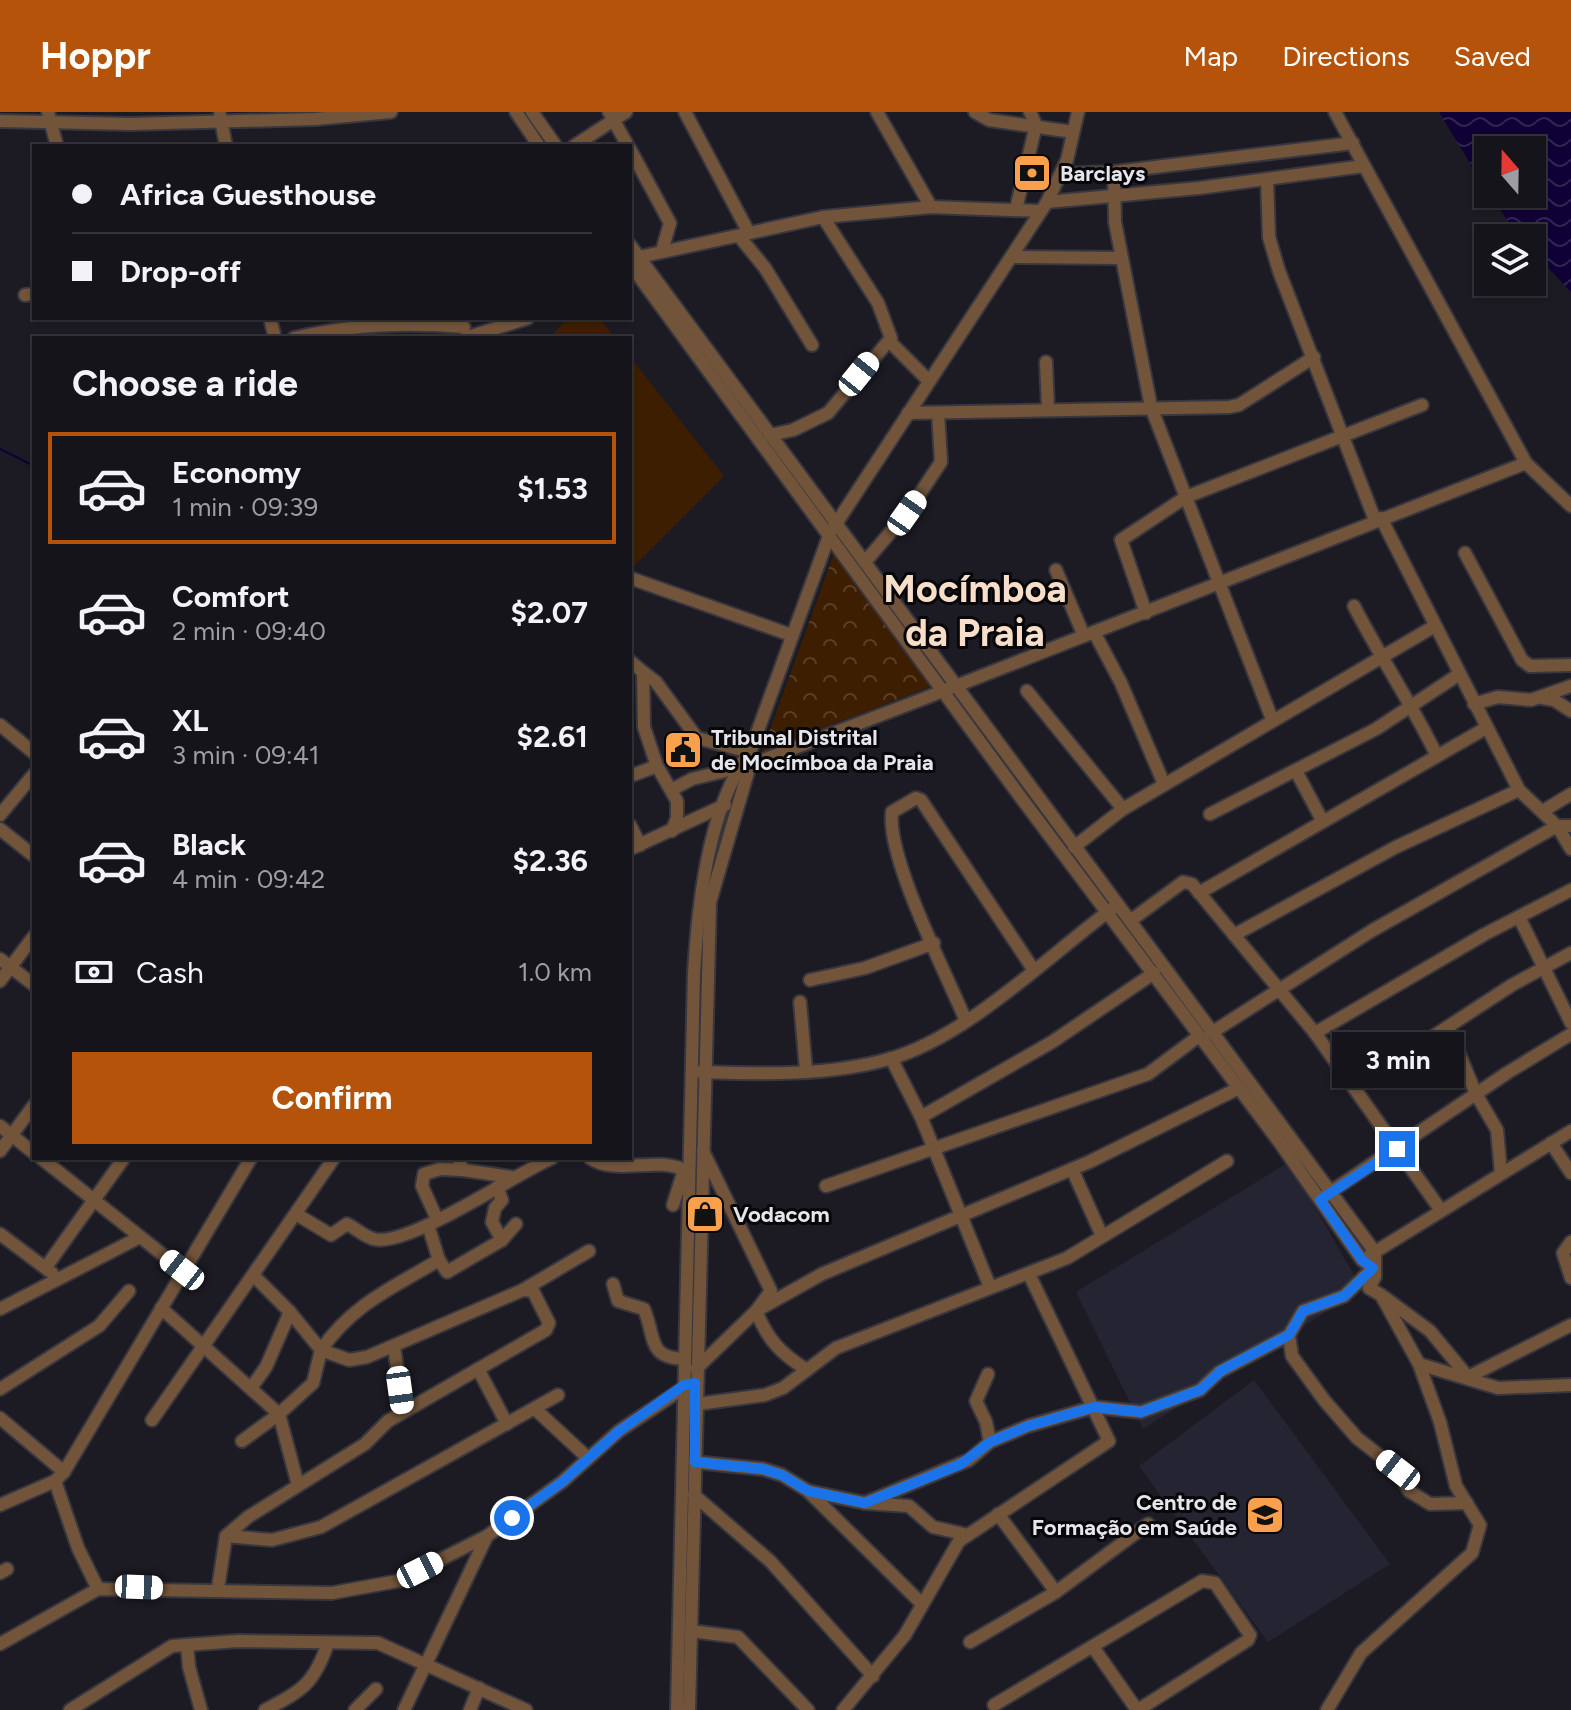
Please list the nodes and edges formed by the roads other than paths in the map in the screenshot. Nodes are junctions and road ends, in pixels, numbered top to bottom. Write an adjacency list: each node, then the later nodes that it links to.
1 (391, 112): 11 (street)
2 (516, 112): 22 (street)
3 (532, 112): 23 (street)
4 (626, 112): 12 (street)
5 (685, 112): 40 (street)
6 (877, 112): 36 (street)
7 (975, 112): 17 (street)
8 (1030, 112): 17 (street)
9 (1078, 112): 18 (street)
10 (1335, 112): 19 (street)
11 (220, 116): 15 (street); 21 (street)
12 (612, 116): 24 (street); 25 (street)
13 (50, 117): 14 (street); 16 (street); 20 (street)
14 (98, 117): 15 (street)
15 (161, 118)
16 (0, 121)
17 (1036, 125): 18 (street); 38 (street)
18 (1073, 132): 31 (street)
19 (1353, 143): 26 (street); 29 (street)
20 (57, 144)
21 (226, 144)
22 (538, 144)
23 (555, 144)
24 (577, 144)
25 (627, 144)
26 (1297, 149): 28 (street); 32 (street)
27 (632, 153): 41 (street)
28 (1213, 160): 30 (street); 34 (street)
29 (1364, 166): 32 (street); 60 (street)
30 (1114, 172): 31 (street); 35 (street)
31 (1061, 174): 37 (street)
32 (1302, 174): 33 (street)
33 (1267, 179): 34 (street); 50 (street)
34 (1216, 186): 35 (street)
35 (1114, 198): 37 (street); 43 (street)
36 (931, 207): 38 (street); 39 (street)
37 (1044, 207): 38 (street); 42 (street)
38 (1016, 209)
39 (823, 217): 40 (street); 48 (street)
40 (744, 234): 41 (street); 49 (street)
41 (662, 251): 44 (street)
42 (1013, 257): 43 (street); 52 (street)
43 (1121, 258): 54 (street)
44 (635, 261): 59 (street)
45 (517, 320): 46 (street)
46 (464, 330): 47 (street)
47 (303, 336)
48 (890, 342): 52 (street); 59 (street)
49 (812, 345)
50 (1314, 357): 54 (street); 58 (street)
51 (1046, 362): 55 (street)
52 (928, 380): 56 (street)
53 (1422, 405): 58 (street)
54 (1151, 407): 55 (street); 61 (street)
55 (1048, 408): 57 (street)
56 (908, 413): 57 (street); 64 (street)
57 (938, 413): 66 (street)
58 (1344, 434): 61 (street); 63 (street)
59 (771, 443): 64 (street)
60 (1526, 463): 62 (street); 63 (street)
61 (1186, 497): 69 (street); 71 (street)
62 (1571, 506)
63 (1378, 519): 69 (street); 72 (street)
64 (833, 528): 66 (street); 74 (street); 82 (street)
65 (1465, 553): 77 (street)
66 (865, 562): 80 (street)
67 (1056, 570): 73 (street)
68 (632, 579): 74 (street)
69 (1219, 584): 71 (street); 88 (street)
70 (1354, 606): 75 (street)
71 (1146, 613): 73 (street)
72 (1433, 627): 75 (street); 79 (street)
73 (1089, 634): 80 (street); 100 (street)
74 (791, 635): 95 (street)
75 (1380, 657): 85 (street); 88 (street)
76 (632, 663): 78 (street)
77 (1571, 665)
78 (643, 672): 91 (street); 95 (street)
79 (1458, 675): 85 (street); 86 (street)
80 (957, 685): 82 (street); 103 (street)
81 (1571, 686): 84 (street)
82 (943, 691): 95 (street); 103 (street)
83 (1027, 691): 106 (street)
84 (1541, 698): 86 (street); 87 (street)
85 (1412, 704): 94 (street); 97 (street)
86 (1474, 704): 92 (street)
87 (1571, 711)
88 (1272, 719): 100 (street)
89 (632, 722): 91 (street)
90 (0, 725): 93 (street)
91 (644, 727): 96 (street)
92 (1486, 728): 94 (street); 102 (street)
93 (32, 751)
94 (1437, 756): 110 (street)
95 (746, 761): 101 (street); 105 (street); 145 (street)
96 (657, 766): 98 (street); 101 (street)
97 (1296, 771): 108 (street); 110 (street)
98 (632, 775)
99 (32, 776): 109 (street)
100 (1164, 784): 106 (street)
101 (673, 789): 114 (street)
102 (1519, 790): 107 (street); 124 (street)
103 (1024, 791): 116 (street); 121 (street)
104 (1571, 794): 107 (street)
105 (725, 805): 114 (street); 145 (street)
106 (1123, 809): 116 (street)
107 (1543, 811): 111 (street)
108 (1210, 814)
109 (0, 815)
110 (1322, 820): 120 (street)
111 (1557, 826): 112 (street); 117 (street); 135 (street)
112 (1571, 826)
113 (0, 829): 118 (street)
114 (672, 831): 115 (street)
115 (635, 847)
116 (1074, 847): 121 (street)
117 (1571, 849)
118 (32, 854)
119 (1571, 890): 122 (street)
120 (1199, 893): 123 (street); 124 (street)
121 (1112, 909): 123 (street); 130 (street); 131 (street)
122 (1519, 917): 129 (street); 140 (street)
123 (1130, 921): 142 (street)
124 (1234, 935): 135 (street)
125 (32, 938): 128 (street)
126 (934, 943): 130 (street); 132 (street); 137 (street)
127 (1571, 953): 129 (street)
128 (5, 963): 133 (street); 134 (street)
129 (1543, 967): 138 (street); 139 (street)
130 (1033, 969): 137 (street)
131 (1154, 973): 142 (street); 150 (street)
132 (810, 980)
133 (0, 981)
134 (32, 983)
135 (1279, 990): 140 (street); 142 (street)
136 (800, 1002): 144 (street)
137 (966, 1021): 143 (street)
138 (1571, 1023)
139 (1448, 1027): 147 (street); 148 (street)
140 (1315, 1033): 147 (street)
141 (1571, 1034): 148 (street)
142 (1205, 1035): 146 (street); 159 (street); 174 (street)
143 (891, 1058): 144 (street); 150 (street)
144 (806, 1070): 145 (street)
145 (699, 1072): 158 (street); 211 (street)
146 (1239, 1088): 168 (street); 174 (street)
147 (1354, 1088): 155 (street)
148 (1476, 1094): 155 (street); 169 (street)
149 (32, 1108): 153 (street)
150 (921, 1117): 159 (street)
151 (0, 1126): 153 (street)
152 (1571, 1131): 154 (street)
153 (12, 1135): 156 (street); 157 (street)
154 (1551, 1143): 169 (street); 170 (street)
155 (1397, 1149): 174 (street); 177 (street)
156 (0, 1151)
157 (32, 1151)
158 (702, 1151): 204 (street); 214 (street)
159 (934, 1151): 172 (street); 179 (street)
160 (44, 1160): 175 (street)
161 (122, 1160): 175 (street)
162 (250, 1160): 192 (street)
163 (333, 1160): 178 (street)
164 (548, 1160): 171 (street)
165 (596, 1160): 176 (street)
166 (1227, 1161): 183 (street)
167 (461, 1164): 171 (street); 180 (street)
168 (1072, 1169): 179 (street); 183 (street)
169 (1501, 1173): 177 (street)
170 (1571, 1173)
171 (511, 1177): 173 (street)
172 (826, 1186)
173 (497, 1187): 180 (street); 185 (street)
174 (1325, 1196): 188 (street); 190 (street)
175 (93, 1198): 184 (street); 191 (street)
176 (673, 1205)
177 (1440, 1209): 188 (street)
178 (296, 1214): 180 (street); 194 (street)
179 (960, 1214): 198 (street); 204 (street)
180 (432, 1222): 189 (street)
181 (516, 1224): 185 (street)
182 (0, 1234): 191 (street)
183 (1102, 1236): 193 (street)
184 (140, 1237): 192 (street); 196 (street)
185 (502, 1240): 189 (street)
186 (1571, 1242): 195 (street)
187 (589, 1251): 199 (street)
188 (1375, 1252): 190 (street)
189 (439, 1260): 210 (street)
190 (1368, 1264): 201 (street); 207 (street)
191 (46, 1267): 196 (street)
192 (182, 1270): 202 (street)
193 (1029, 1274): 198 (street); 224 (street)
194 (254, 1276): 205 (street); 208 (street)
195 (1571, 1278)
196 (58, 1280): 203 (street)
197 (613, 1284): 211 (street)
198 (990, 1287): 215 (street)
199 (523, 1290): 209 (street); 213 (street)
200 (129, 1291): 221 (street)
201 (1381, 1295): 212 (street); 217 (street)
202 (161, 1308): 208 (street); 235 (street)
203 (0, 1309)
204 (756, 1311): 214 (street); 215 (street)
205 (290, 1312): 210 (street); 220 (street)
206 (1571, 1325): 217 (street)
207 (1289, 1335): 224 (street); 240 (street)
208 (205, 1345): 220 (street); 229 (street)
209 (394, 1346): 210 (street); 226 (street)
210 (321, 1350): 227 (street)
211 (685, 1359): 218 (street)
212 (1419, 1364): 217 (street); 240 (street)
213 (478, 1369): 226 (street); 230 (street)
214 (696, 1369): 218 (street)
215 (807, 1370): 223 (street)
216 (988, 1374): 232 (street)
217 (1468, 1377): 219 (street)
218 (690, 1384): 223 (street); 233 (street)
219 (1571, 1385)
220 (251, 1388): 227 (street)
221 (0, 1389)
222 (558, 1395): 225 (street)
223 (690, 1406): 234 (street); 251 (street)
224 (1094, 1407): 232 (street); 242 (street)
225 (535, 1409): 230 (street); 233 (street)
226 (403, 1412): 236 (street)
227 (279, 1414): 231 (street); 236 (street)
228 (0, 1418): 235 (street)
229 (152, 1420)
230 (507, 1424): 245 (street)
231 (242, 1441)
232 (990, 1442): 239 (street)
233 (588, 1458): 246 (street)
234 (695, 1462): 237 (street); 238 (street)
235 (59, 1477): 241 (street); 248 (street)
236 (298, 1485): 245 (street)
237 (808, 1491): 239 (street); 250 (street)
238 (694, 1495): 251 (street); 258 (street)
239 (865, 1503): 244 (street)
240 (1467, 1503): 274 (street)
241 (0, 1505)
242 (998, 1514): 244 (street); 249 (street)
243 (1148, 1524): 249 (street)
244 (968, 1535): 250 (street)
245 (226, 1536): 247 (street)
246 (487, 1536): 247 (street); 257 (street)
247 (218, 1588): 248 (street)
248 (98, 1589): 254 (street)
249 (1056, 1592): 252 (street)
250 (922, 1604): 258 (street)
251 (688, 1623): 269 (street); 270 (street); 271 (street)
252 (970, 1642)
253 (328, 1643): 255 (street); 257 (street); 264 (street)
254 (0, 1644)
255 (187, 1645): 262 (street); 263 (street)
256 (1093, 1647): 261 (street); 273 (street); 273 (street)
257 (427, 1664): 259 (street); 266 (street)
258 (873, 1676): 272 (street)
259 (479, 1688): 267 (street); 268 (street)
260 (376, 1689): 265 (street)
261 (994, 1705)
262 (70, 1710)
263 (201, 1710)
264 (265, 1710)
265 (355, 1710)
266 (404, 1710)
267 (470, 1710)
268 (526, 1710)
269 (677, 1710)
270 (689, 1710)
271 (808, 1710)
272 (843, 1710)
273 (1137, 1710)
274 (1327, 1710)

